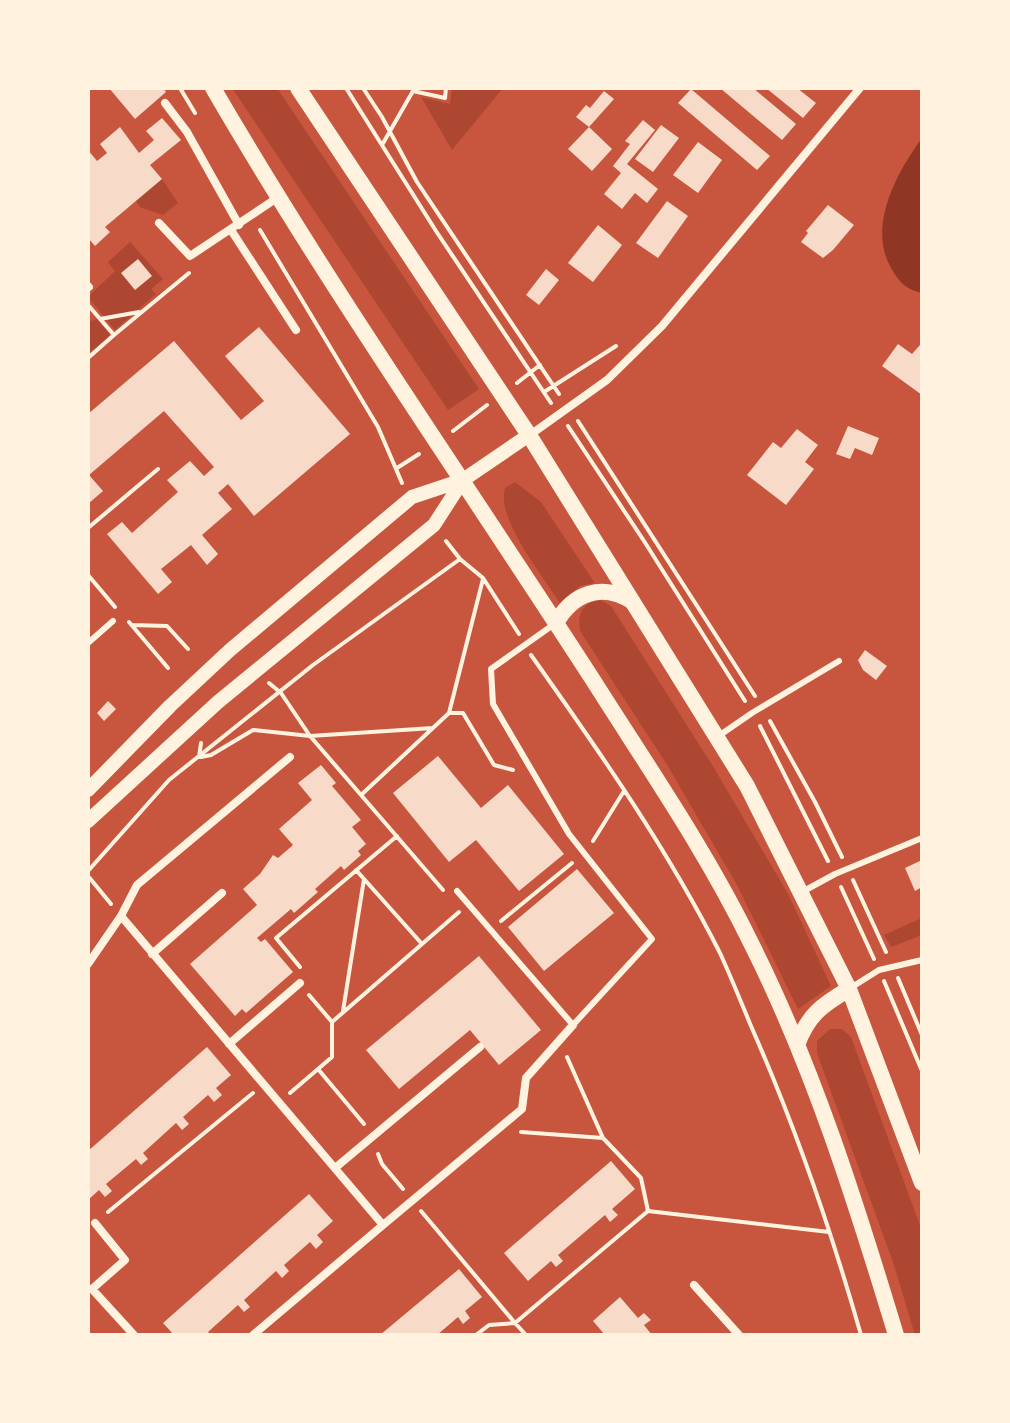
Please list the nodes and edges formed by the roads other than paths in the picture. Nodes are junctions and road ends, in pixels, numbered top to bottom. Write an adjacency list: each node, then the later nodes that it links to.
1 (213, 88): 5 (main road)
2 (298, 88): 9 (main road)
3 (860, 88): 9 (street)
4 (165, 103): 7 (street)
5 (277, 198): 7 (street); 10 (main road)
6 (159, 223): 7 (street)
7 (235, 228): 8 (street)
8 (296, 330)
9 (529, 435): 10 (street); 11 (main road)
10 (463, 480): 13 (main road); 18 (street); 19 (street)
11 (634, 603): 13 (main road); 16 (main road)
12 (113, 621): 14 (lane)
13 (556, 623): 30 (lane); 32 (main road)
14 (88, 643)
15 (839, 661): 16 (lane)
16 (718, 736): 22 (main road)
17 (290, 757): 24 (street)
18 (88, 790)
19 (88, 821)
20 (922, 838): 22 (lane)
21 (457, 891): 30 (lane)
22 (802, 892): 29 (main road)
23 (222, 893): 25 (street)
24 (121, 916): 25 (street); 27 (street)
25 (152, 954): 31 (street)
26 (922, 960): 29 (lane)
27 (88, 964)
28 (300, 983): 31 (street)
29 (849, 989): 32 (main road); 35 (main road)
30 (573, 1025): 37 (street)
31 (229, 1044): 34 (street)
32 (797, 1045): 42 (main road)
33 (480, 1047): 34 (street)
34 (335, 1168): 37 (street)
35 (922, 1183)
36 (95, 1223): 39 (street)
37 (383, 1225): 40 (street)
38 (694, 1285): 41 (street)
39 (134, 1335)
40 (253, 1335)
41 (739, 1335)
42 (896, 1335)

